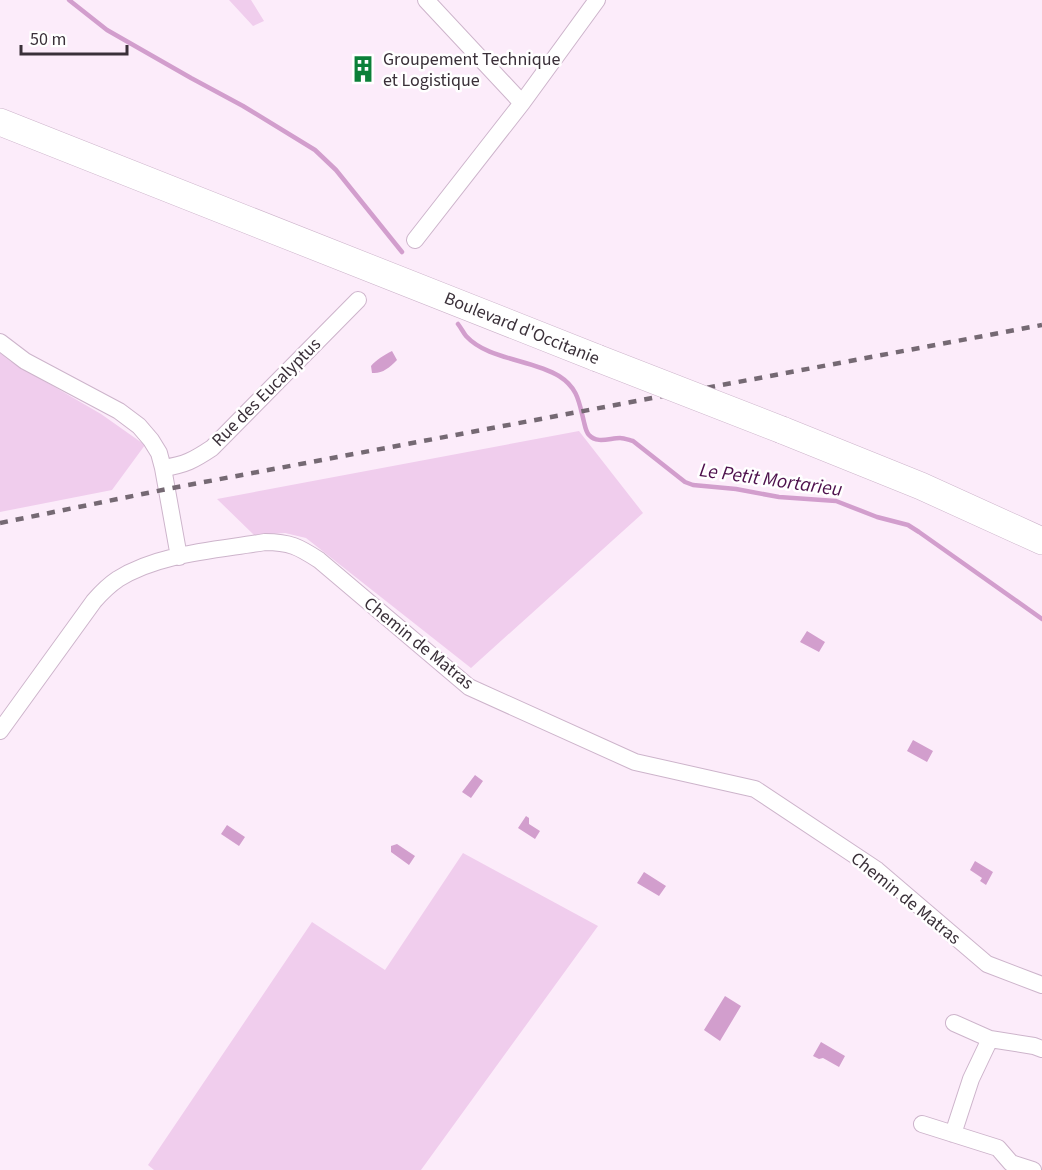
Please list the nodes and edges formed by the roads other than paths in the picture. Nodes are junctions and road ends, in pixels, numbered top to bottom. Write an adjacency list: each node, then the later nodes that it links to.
1 (426, 0): 3 (street)
2 (597, 0): 3 (street)
3 (522, 103): 5 (street)
4 (0, 122): 9 (main road, Boulevard d'Occitanie, bridge)
5 (415, 240)
6 (358, 300): 8 (street, Rue des Eucalyptus)
7 (0, 342): 8 (street)
8 (163, 468): 10 (street)
9 (1042, 541)
10 (179, 556): 11 (street, Chemin de Matras); 12 (street, Chemin de Matras)
11 (0, 731)
12 (1042, 985)
13 (954, 1023): 14 (street)
14 (990, 1039): 15 (street); 17 (street)
15 (1042, 1049)
16 (922, 1124): 17 (street)
17 (953, 1134): 18 (street)
18 (1033, 1170)

